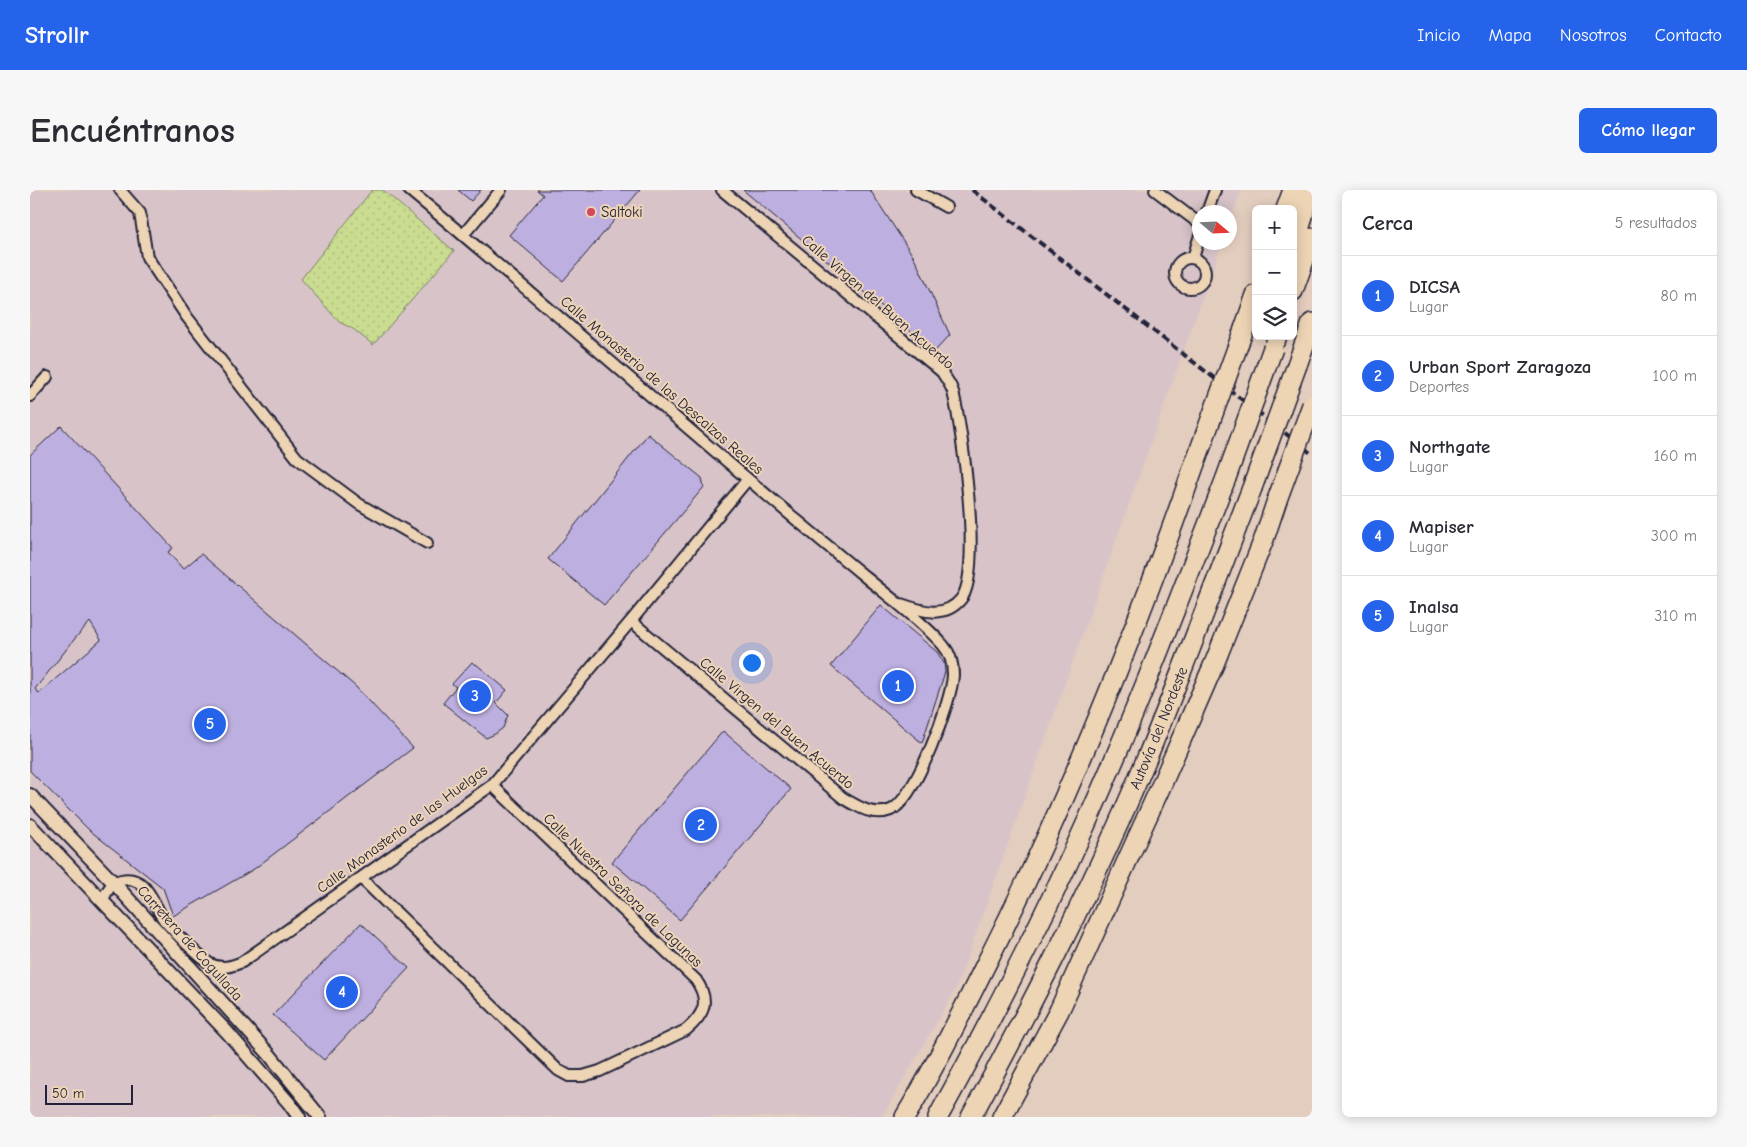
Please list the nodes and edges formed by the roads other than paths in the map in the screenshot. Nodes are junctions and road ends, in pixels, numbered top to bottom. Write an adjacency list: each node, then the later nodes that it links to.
1 (120, 190): 27 (street)
2 (409, 190): 14 (street, Calle Monasterio de las Descalzas Reales)
3 (501, 190): 14 (street)
4 (722, 190): 28 (street, Calle Virgen del Buen Acuerdo)
5 (916, 190): 12 (street)
6 (1155, 190): 13 (street)
7 (1215, 190): 10 (street)
8 (1293, 190): 11 (highway)
9 (1310, 190): 17 (highway)
10 (1210, 205)
11 (1287, 205)
12 (946, 207)
13 (1192, 218)
14 (463, 235): 26 (street, Calle Monasterio de las Descalzas Reales)
15 (1312, 238): 19 (highway)
16 (1195, 250): 18 (street)
17 (1294, 250)
18 (1192, 258)
19 (1297, 280)
20 (1252, 306): 36 (highway, bridge)
21 (1312, 323): 40 (highway, Autovía del Nordeste, bridge)
22 (1276, 340): 39 (highway, Autovía del Nordeste, bridge)
23 (47, 377): 24 (street)
24 (30, 396)
25 (1312, 406): 41 (highway, bridge)
26 (748, 480): 28 (street, Calle Monasterio de las Descalzas Reales); 29 (street, Calle Monasterio de las Huelgas)
27 (427, 543)
28 (896, 602): 29 (street, Calle Virgen del Buen Acuerdo)
29 (631, 621): 30 (street, Calle Monasterio de las Huelgas)
30 (492, 785): 33 (street, Calle Monasterio de las Huelgas); 33 (street, Calle Nuestra Señora de Lagunas)
31 (30, 795): 34 (street, Carretera de Cogullada)
32 (30, 825): 35 (street)
33 (362, 878): 34 (street, Calle Monasterio de las Huelgas)
34 (114, 883): 35 (street); 38 (street, Carretera de Cogullada)
35 (103, 902): 37 (street)
36 (906, 1115)
37 (299, 1117)
38 (320, 1117)
39 (938, 1117)
40 (971, 1117)
41 (1002, 1117)

